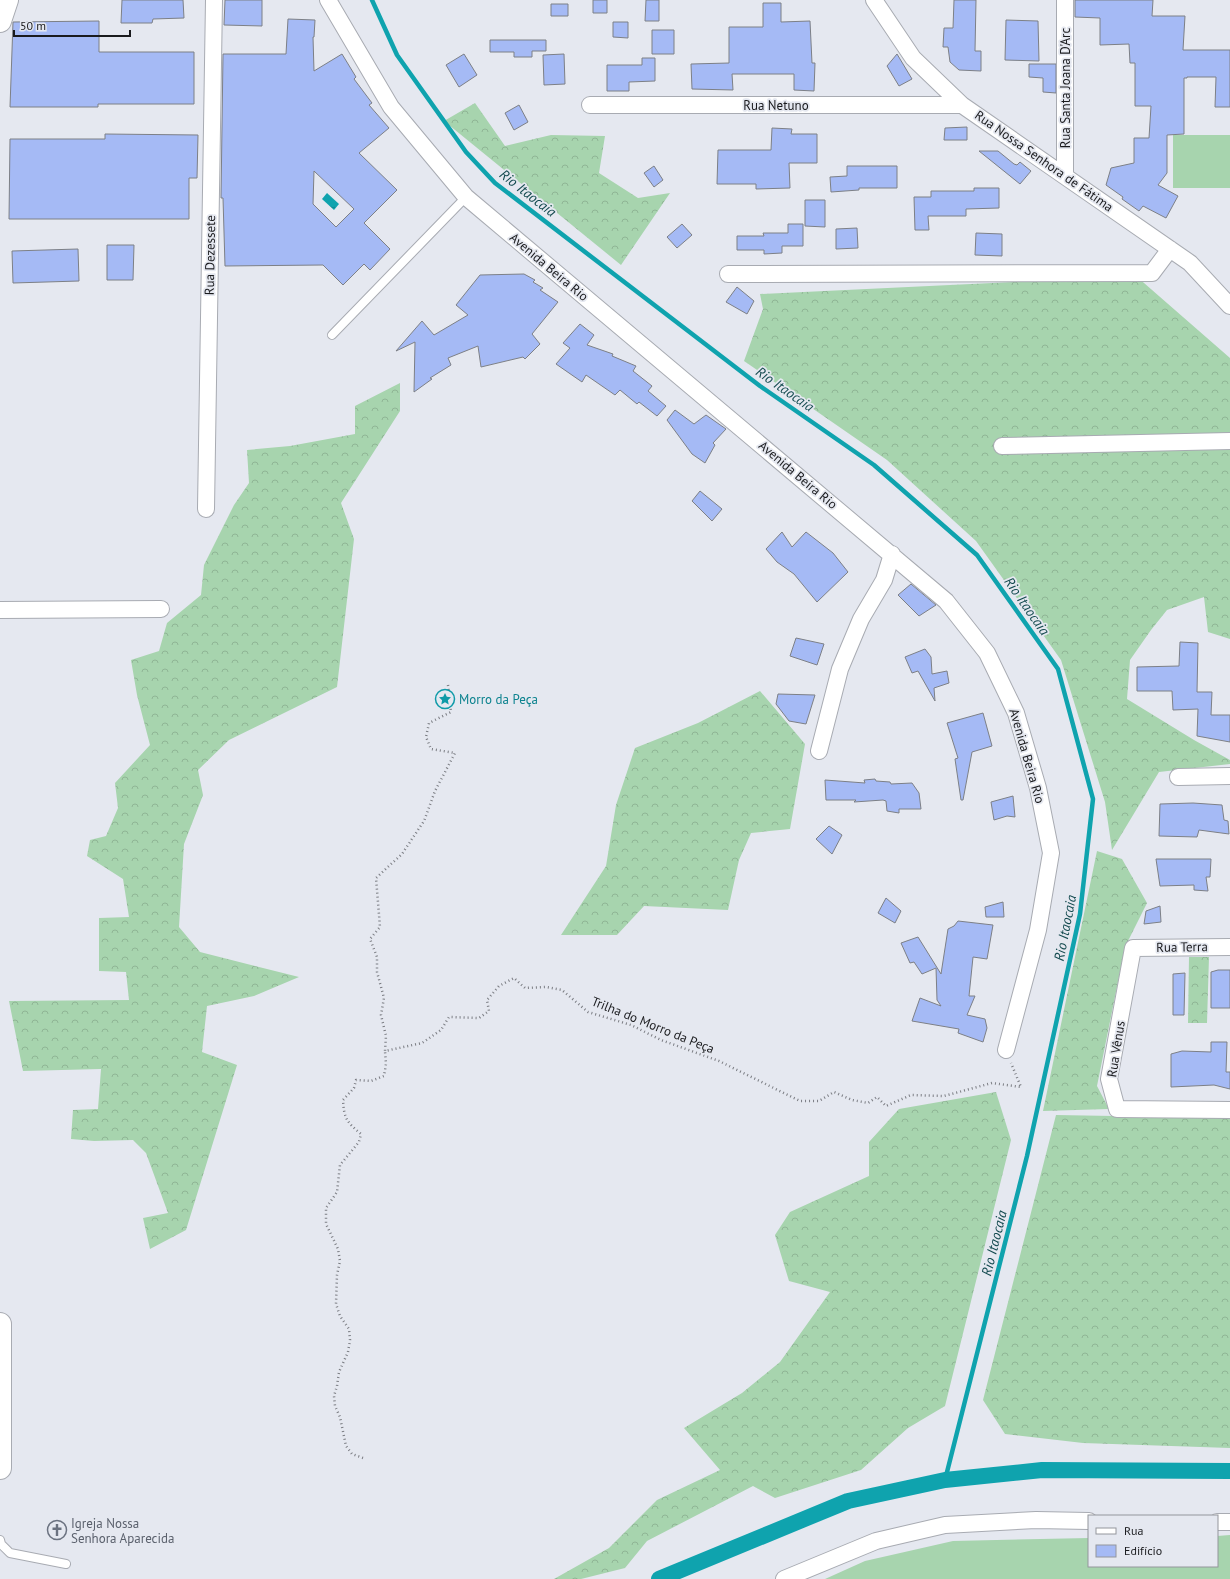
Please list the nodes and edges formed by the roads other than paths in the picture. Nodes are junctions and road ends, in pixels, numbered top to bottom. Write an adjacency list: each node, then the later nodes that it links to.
1 (7, 0): 6 (main road)
2 (214, 0): 17 (street, Rua Dezessete)
3 (328, 0): 10 (street, Avenida Beira Rio)
4 (874, 0): 7 (street, Rua Nossa Senhora de Fátima)
5 (1066, 0): 9 (street, Rua Santa Joana D'Arc)
6 (0, 21)
7 (962, 104): 8 (street, Rua Netuno); 9 (street, Rua Nossa Senhora de Fátima)
8 (590, 105)
9 (1065, 176): 11 (street, Rua Nossa Senhora de Fátima)
10 (466, 197): 14 (lane); 18 (street, Avenida Beira Rio)
11 (1170, 249): 12 (street); 13 (street, Rua Nossa Senhora de Fátima)
12 (728, 274)
13 (1230, 306)
14 (332, 335)
15 (1230, 441): 16 (street)
16 (1002, 446)
17 (206, 509)
18 (892, 554): 21 (street); 26 (street, Avenida Beira Rio)
19 (162, 609): 20 (street)
20 (0, 610)
21 (819, 751)
22 (1230, 776): 23 (street)
23 (1178, 777)
24 (1230, 946): 25 (street, Rua Terra)
25 (1133, 948): 27 (street, Rua Vênus)
26 (1006, 1050)
27 (1230, 1110)
28 (0, 1324): 29 (main road)
29 (0, 1468)
30 (1088, 1521): 35 (street)
31 (1218, 1522): 32 (street)
32 (1230, 1522)
33 (0, 1540): 34 (lane)
34 (66, 1564)
35 (784, 1579)

